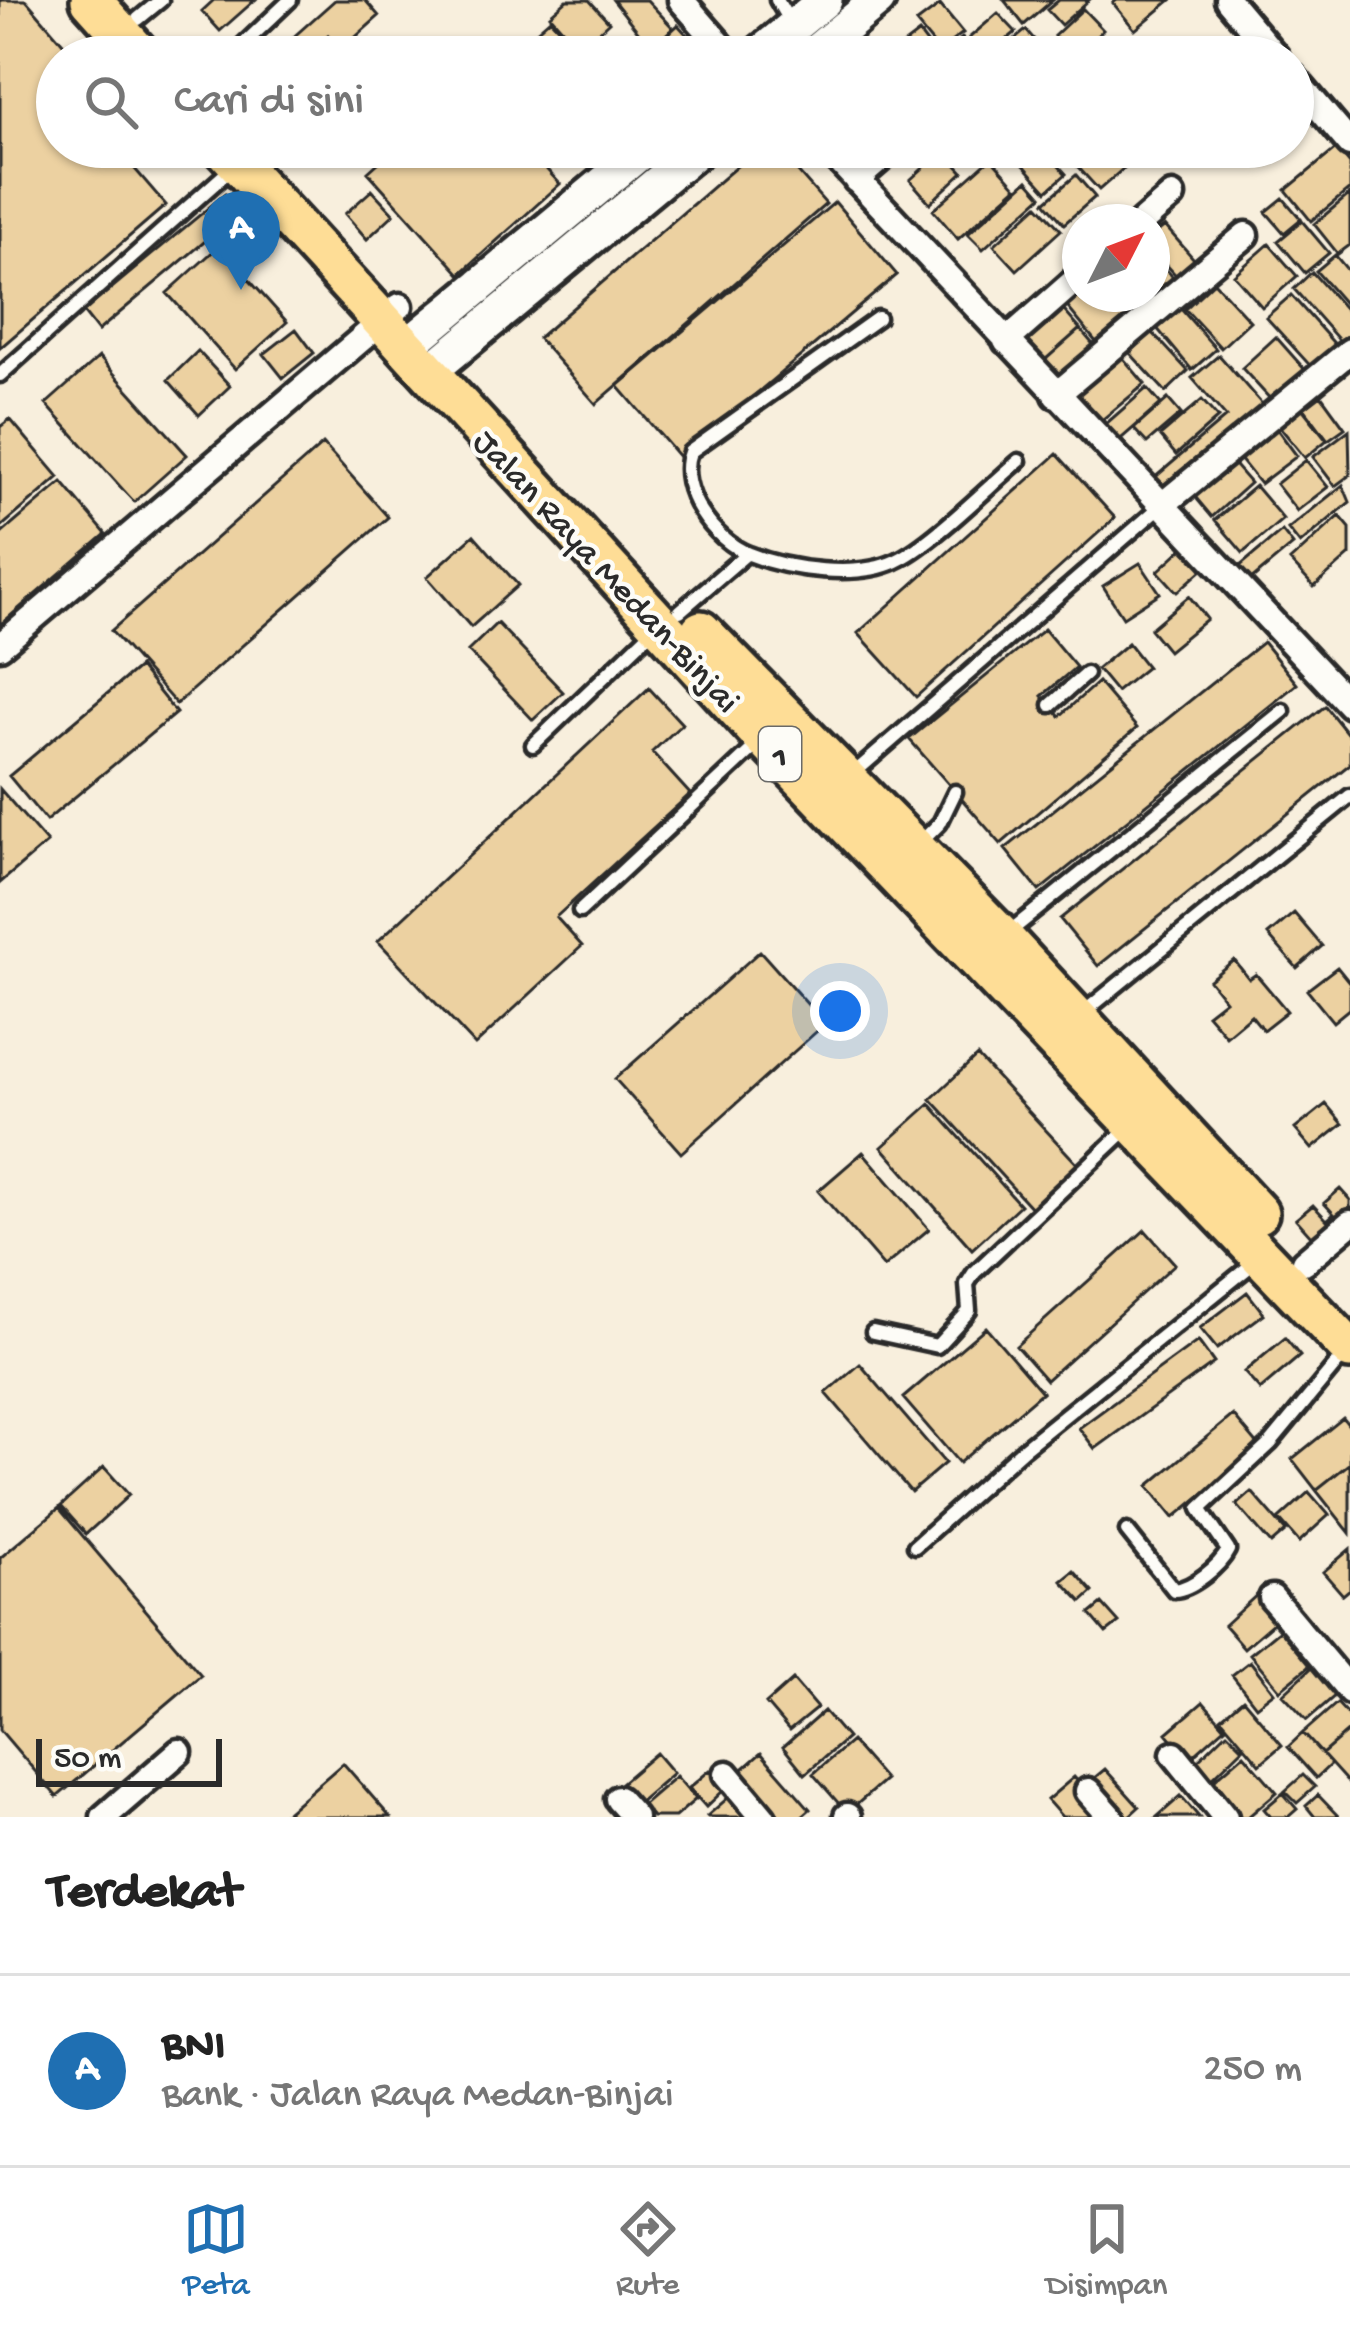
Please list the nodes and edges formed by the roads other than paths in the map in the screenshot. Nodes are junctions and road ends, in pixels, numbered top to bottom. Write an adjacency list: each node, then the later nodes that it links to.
1 (91, 0): 7 (highway)
2 (290, 0): 9 (lane)
3 (681, 0): 10 (street)
4 (825, 0): 8 (main road)
5 (878, 0): 8 (main road)
6 (1228, 0): 11 (street)
7 (140, 19)
8 (799, 34)
9 (252, 36)
10 (712, 36)
11 (1258, 36)
12 (1314, 102): 13 (street)
13 (1350, 144)
14 (222, 168): 29 (lane)
15 (252, 168): 26 (highway, Jalan Raya Medan-Binjai / 1)
16 (622, 168): 26 (main road)
17 (670, 168): 26 (main road)
18 (845, 168): 20 (street)
19 (870, 168): 20 (street)
20 (856, 180): 27 (street)
21 (1172, 196): 22 (street)
22 (1163, 204)
23 (1246, 235): 30 (street)
24 (1062, 292): 27 (street)
25 (878, 318): 33 (lane)
26 (415, 340): 34 (highway, Jalan Raya Medan-Binjai / 1); 35 (street)
27 (1006, 341): 30 (street)
28 (1350, 351): 32 (street)
29 (0, 375)
30 (1056, 394): 32 (street)
31 (1019, 461): 33 (lane)
32 (1161, 506): 38 (street); 42 (lane)
33 (746, 554): 34 (lane)
34 (670, 618): 40 (highway, Jalan Raya Medan-Binjai / 1); 41 (lane); 42 (highway, Jalan Raya Medan-Binjai / 1)
35 (0, 646)
36 (1086, 674): 37 (lane)
37 (1051, 705)
38 (1350, 705)
39 (1283, 711): 47 (lane)
40 (764, 738): 46 (lane); 49 (highway, Jalan Raya Medan-Binjai / 1)
41 (533, 745)
42 (848, 779): 45 (highway, Jalan Raya Medan-Binjai / 1)
43 (955, 792): 45 (lane)
44 (1350, 796): 48 (lane)
45 (915, 848): 47 (highway, Jalan Raya Medan-Binjai / 1)
46 (580, 911)
47 (1003, 938): 48 (highway, Jalan Raya Medan-Binjai / 1)
48 (1077, 1017): 49 (highway, Jalan Raya Medan-Binjai / 1)
49 (1144, 1111): 51 (highway, Jalan Raya Medan-Binjai / 1); 52 (highway, Jalan Raya Medan-Binjai / 1); 53 (lane)
50 (1350, 1223): 52 (street)
51 (1263, 1256): 52 (highway, Jalan Raya Medan-Binjai / 1); 56 (lane)
52 (1321, 1289): 54 (highway, Jalan Raya Medan-Binjai / 1)
53 (873, 1332)
54 (1350, 1348): 55 (lane)
55 (1126, 1531)
56 (915, 1546)
57 (1272, 1598): 58 (street)
58 (1350, 1691)
59 (178, 1752): 63 (street)
60 (1174, 1754): 66 (street)
61 (727, 1774): 64 (street)
62 (1088, 1791): 65 (street)
63 (104, 1817)
64 (763, 1817)
65 (1111, 1817)
66 (1225, 1817)

